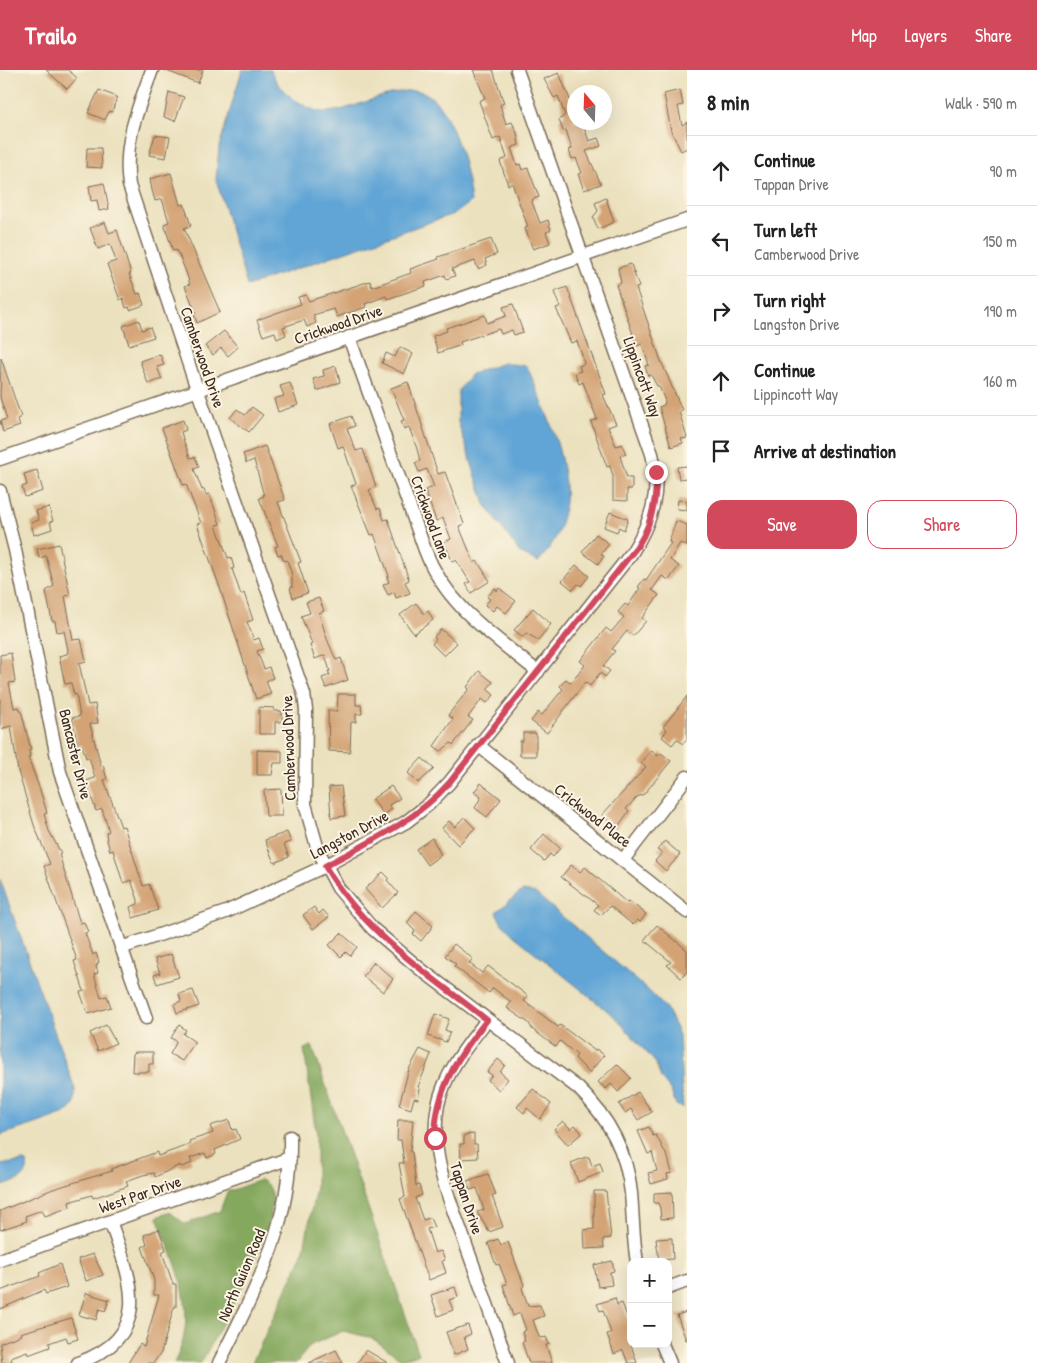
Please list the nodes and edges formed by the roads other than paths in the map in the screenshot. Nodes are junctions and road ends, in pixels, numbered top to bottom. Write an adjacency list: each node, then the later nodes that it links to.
1 (517, 70): 4 (street, Lippincott Way)
2 (150, 71): 6 (street, Camberwood Drive)
3 (687, 220): 4 (street, Crickwood Drive)
4 (583, 256): 5 (street, Crickwood Drive); 9 (street, Lippincott Way)
5 (349, 337): 6 (street, Crickwood Drive); 9 (street, Crickwood Lane)
6 (198, 391): 7 (street, Crickwood Drive); 13 (street, Camberwood Drive)
7 (0, 459)
8 (0, 491): 15 (street, Bancaster Drive)
9 (538, 672): 10 (street, Langston Drive)
10 (478, 745): 12 (street, Crickwood Place); 13 (street, Langston Drive)
11 (687, 777): 12 (street)
12 (623, 860): 14 (street, Crickwood Place)
13 (325, 866): 15 (street, Langston Drive); 17 (street, Camberwood Drive)
14 (687, 912)
15 (121, 948): 16 (street, Bancaster Drive)
16 (146, 1018)
17 (487, 1020): 21 (street, Camberwood Drive); 28 (street, Tappan Drive)
18 (290, 1137): 19 (street, North Guion Road)
19 (290, 1158): 20 (street, West Par Drive); 27 (street, North Guion Road)
20 (110, 1221): 22 (street, West Par Drive); 26 (street)
21 (637, 1258)
22 (0, 1260)
23 (687, 1281): 24 (street)
24 (672, 1287)
25 (664, 1348): 29 (street)
26 (78, 1363)
27 (219, 1363)
28 (508, 1363)
29 (670, 1363)

